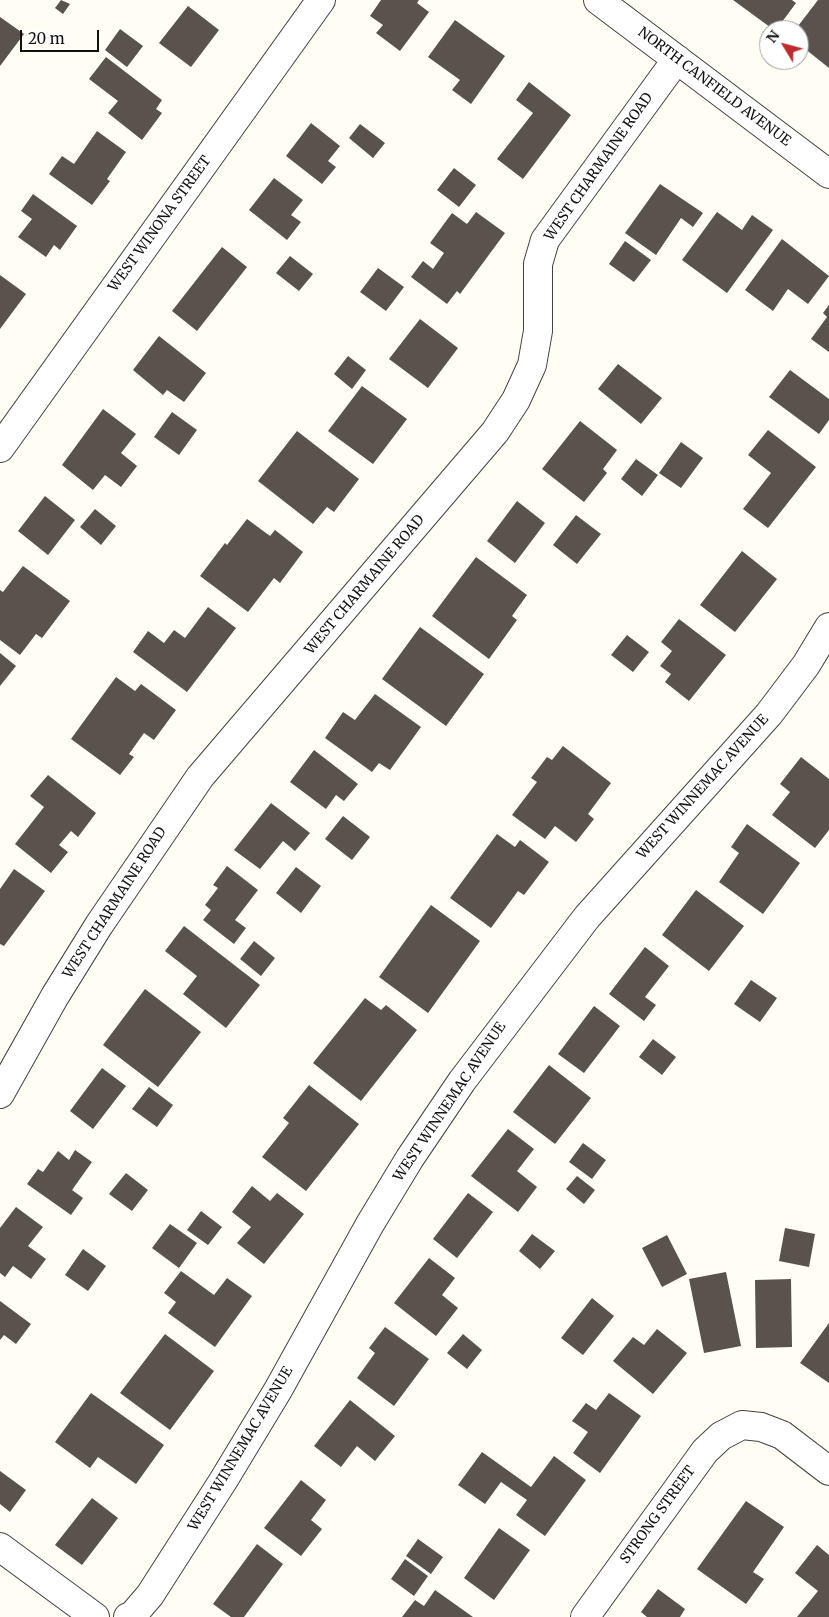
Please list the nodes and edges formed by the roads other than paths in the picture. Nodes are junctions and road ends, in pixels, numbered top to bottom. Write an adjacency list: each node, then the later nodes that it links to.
1 (320, 0): 5 (street, WEST WINONA STREET)
2 (598, 0): 3 (street, NORTH CANFIELD AVENUE)
3 (677, 59): 4 (street, NORTH CANFIELD AVENUE); 7 (street, WEST CHARMAINE ROAD)
4 (829, 174)
5 (0, 448)
6 (829, 627): 11 (street, WEST WINNEMAC AVENUE)
7 (0, 1094)
8 (829, 1471): 12 (street, STRONG STREET)
9 (0, 1547): 10 (street)
10 (95, 1617)
11 (128, 1617)
12 (585, 1617)

